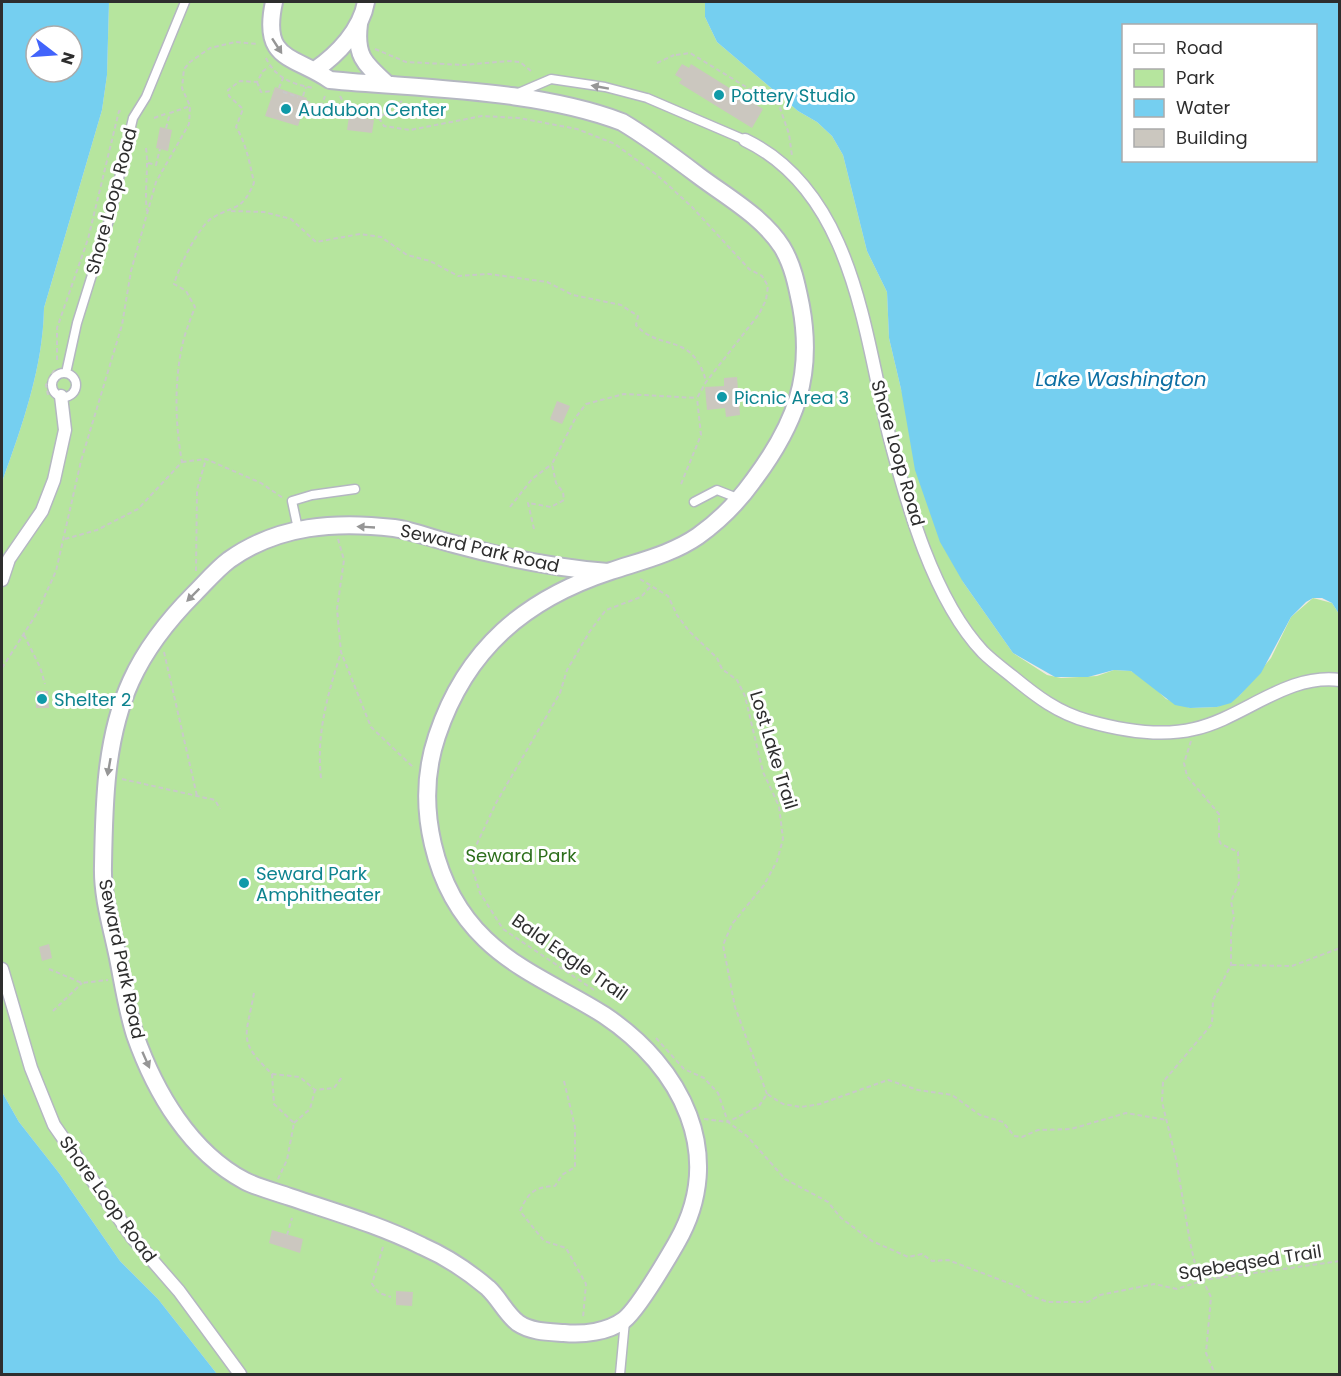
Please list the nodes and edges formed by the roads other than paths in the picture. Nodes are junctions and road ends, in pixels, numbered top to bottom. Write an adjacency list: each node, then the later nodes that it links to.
1 (185, 2): 9 (lane, Shore Loop Road)
2 (274, 2): 5 (street, Seward Park Road, one-way to 5)
3 (366, 2): 4 (street)
4 (359, 22): 5 (street); 6 (street)
5 (315, 70): 6 (street, Seward Park Road)
6 (387, 84): 7 (street, Seward Park Road)
7 (511, 96): 8 (lane, Shore Loop Road, one-way to 7); 12 (street, Seward Park Road)
8 (745, 140): 17 (street, Shore Loop Road)
9 (66, 373): 10 (lane, Shore Loop Road); 10 (lane, Shore Loop Road)
10 (61, 401): 16 (street, Shore Loop Road)
11 (355, 489): 14 (lane)
12 (740, 499): 13 (lane); 15 (street, Seward Park Road)
13 (694, 502)
14 (298, 529): 15 (street, Seward Park Road, one-way to 14); 19 (street, Seward Park Road, one-way to 19)
15 (608, 572): 19 (street, Seward Park Road)
16 (2, 580)
17 (1340, 680)
18 (2, 969): 20 (street, Shore Loop Road)
19 (625, 1319): 21 (lane, Seward Park Road)
20 (240, 1374)
21 (620, 1374)

